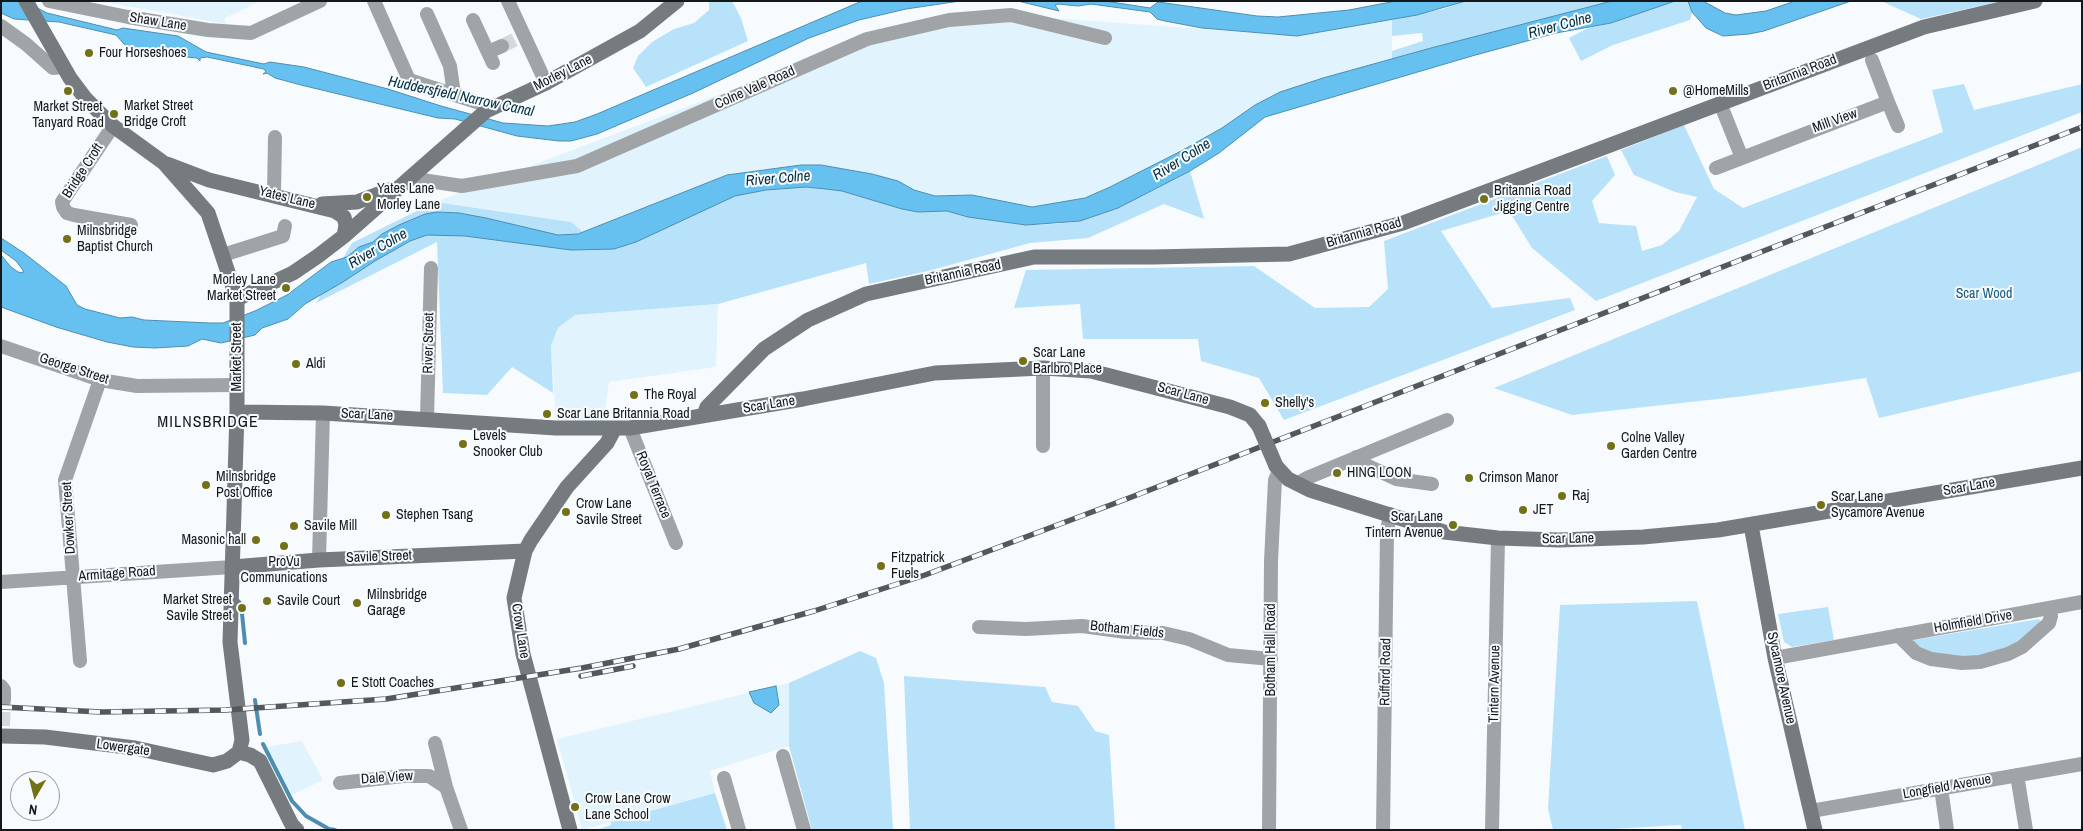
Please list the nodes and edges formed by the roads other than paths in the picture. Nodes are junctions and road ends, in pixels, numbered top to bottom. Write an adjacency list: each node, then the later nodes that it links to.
1 (26, 1): 15 (street, Market Street)
2 (49, 1): 3 (street, Shaw Lane)
3 (320, 1)
4 (374, 1): 17 (street)
5 (508, 1): 16 (street)
6 (677, 1): 8 (street, Morley Lane)
7 (2035, 1): 19 (street, Britannia Road)
8 (664, 7): 16 (street, Morley Lane)
9 (427, 14): 17 (street)
10 (473, 20): 13 (street)
11 (1, 26): 15 (street)
12 (1105, 38): 28 (street, Colne Vale Road)
13 (502, 46)
14 (1872, 60): 18 (street)
15 (63, 67): 21 (street, Market Street)
16 (546, 82): 20 (street, Morley Lane)
17 (454, 94): 20 (street)
18 (1888, 102): 22 (street); 24 (street, Mill View)
19 (1720, 103): 24 (street); 44 (street, Britannia Road)
20 (489, 109): 28 (street, Morley Lane)
21 (113, 126): 25 (street, Market Street); 32 (street, Bridge Croft)
22 (1898, 126)
23 (275, 137): 29 (street)
24 (1742, 158): 26 (street, Mill View)
25 (164, 163): 27 (street, Market Street); 31 (street, Market Street)
26 (1716, 168)
27 (209, 180): 29 (street, Yates Lane); 31 (street)
28 (407, 180): 30 (street, Morley Lane); 34 (street, Morley Lane)
29 (274, 194): 30 (street, Yates Lane)
30 (312, 204): 34 (street, Yates Lane)
31 (208, 213): 35 (street, Market Street)
32 (131, 225)
33 (285, 226): 35 (street)
34 (344, 236): 37 (street, Morley Lane)
35 (223, 255): 37 (street, Market Street)
36 (431, 268): 45 (street, River Street)
37 (237, 302): 41 (street, Market Street)
38 (1, 346): 40 (street, George Street)
39 (1043, 368): 44 (street, Scar Lane); 48 (street); 50 (street, Scar Lane, bridge)
40 (100, 380): 41 (street, George Street); 61 (street, Dowker Street)
41 (237, 386): 42 (street, Market Street)
42 (237, 412): 43 (street, Scar Lane); 60 (street, Market Street)
43 (323, 412): 45 (street, Scar Lane); 59 (street)
44 (704, 415): 47 (street, Scar Lane)
45 (427, 418): 47 (street, Scar Lane)
46 (1447, 420): 49 (street)
47 (623, 428): 57 (street, Royal Terrace); 58 (street, Crow Lane)
48 (1043, 446)
49 (1356, 457): 52 (street); 53 (street)
50 (1278, 468): 52 (street, Scar Lane); 68 (street, Botham Hall Road)
51 (2082, 468): 55 (street, Scar Lane)
52 (1297, 484): 54 (street, Scar Lane)
53 (1432, 484)
54 (1390, 514): 56 (street, Scar Lane); 87 (street, Rufford Road)
55 (1750, 525): 56 (street, Scar Lane); 67 (street, Sycamore Avenue)
56 (1498, 538): 88 (street, Tintern Avenue)
57 (676, 543)
58 (525, 551): 59 (street, Savile Street); 83 (street, Crow Lane)
59 (319, 560): 60 (street, Savile Street)
60 (232, 567): 61 (street, Armitage Road); 72 (street, Market Street)
61 (73, 576): 62 (street, Armitage Road); 69 (street, Dowker Street)
62 (1, 582)
63 (2082, 602): 64 (street, Holmfield Drive)
64 (2049, 609): 66 (street, Holmfield Drive); 66 (street)
65 (979, 628): 68 (street, Botham Fields)
66 (1898, 635): 67 (street, Holmfield Drive)
67 (1776, 658): 80 (street, Sycamore Avenue)
68 (1271, 659): 86 (street, Botham Hall Road)
69 (80, 661)
70 (3, 733): 72 (street, Lowergate)
71 (435, 743): 78 (street)
72 (239, 752): 81 (street)
73 (783, 756): 85 (street)
74 (2082, 764): 75 (street, Longfield Avenue)
75 (2017, 775): 79 (street, Longfield Avenue); 91 (street)
76 (724, 778): 84 (street)
77 (340, 782): 78 (street, Dale View)
78 (446, 786): 82 (street)
79 (1941, 788): 80 (street, Longfield Avenue); 90 (street)
80 (1811, 811): 89 (street, Sycamore Avenue)
81 (297, 830)
82 (461, 830)
83 (570, 830)
84 (739, 830)
85 (804, 830)
86 (1269, 830)
87 (1383, 830)
88 (1492, 830)
89 (1815, 830)
90 (1948, 830)
91 (2026, 830)

